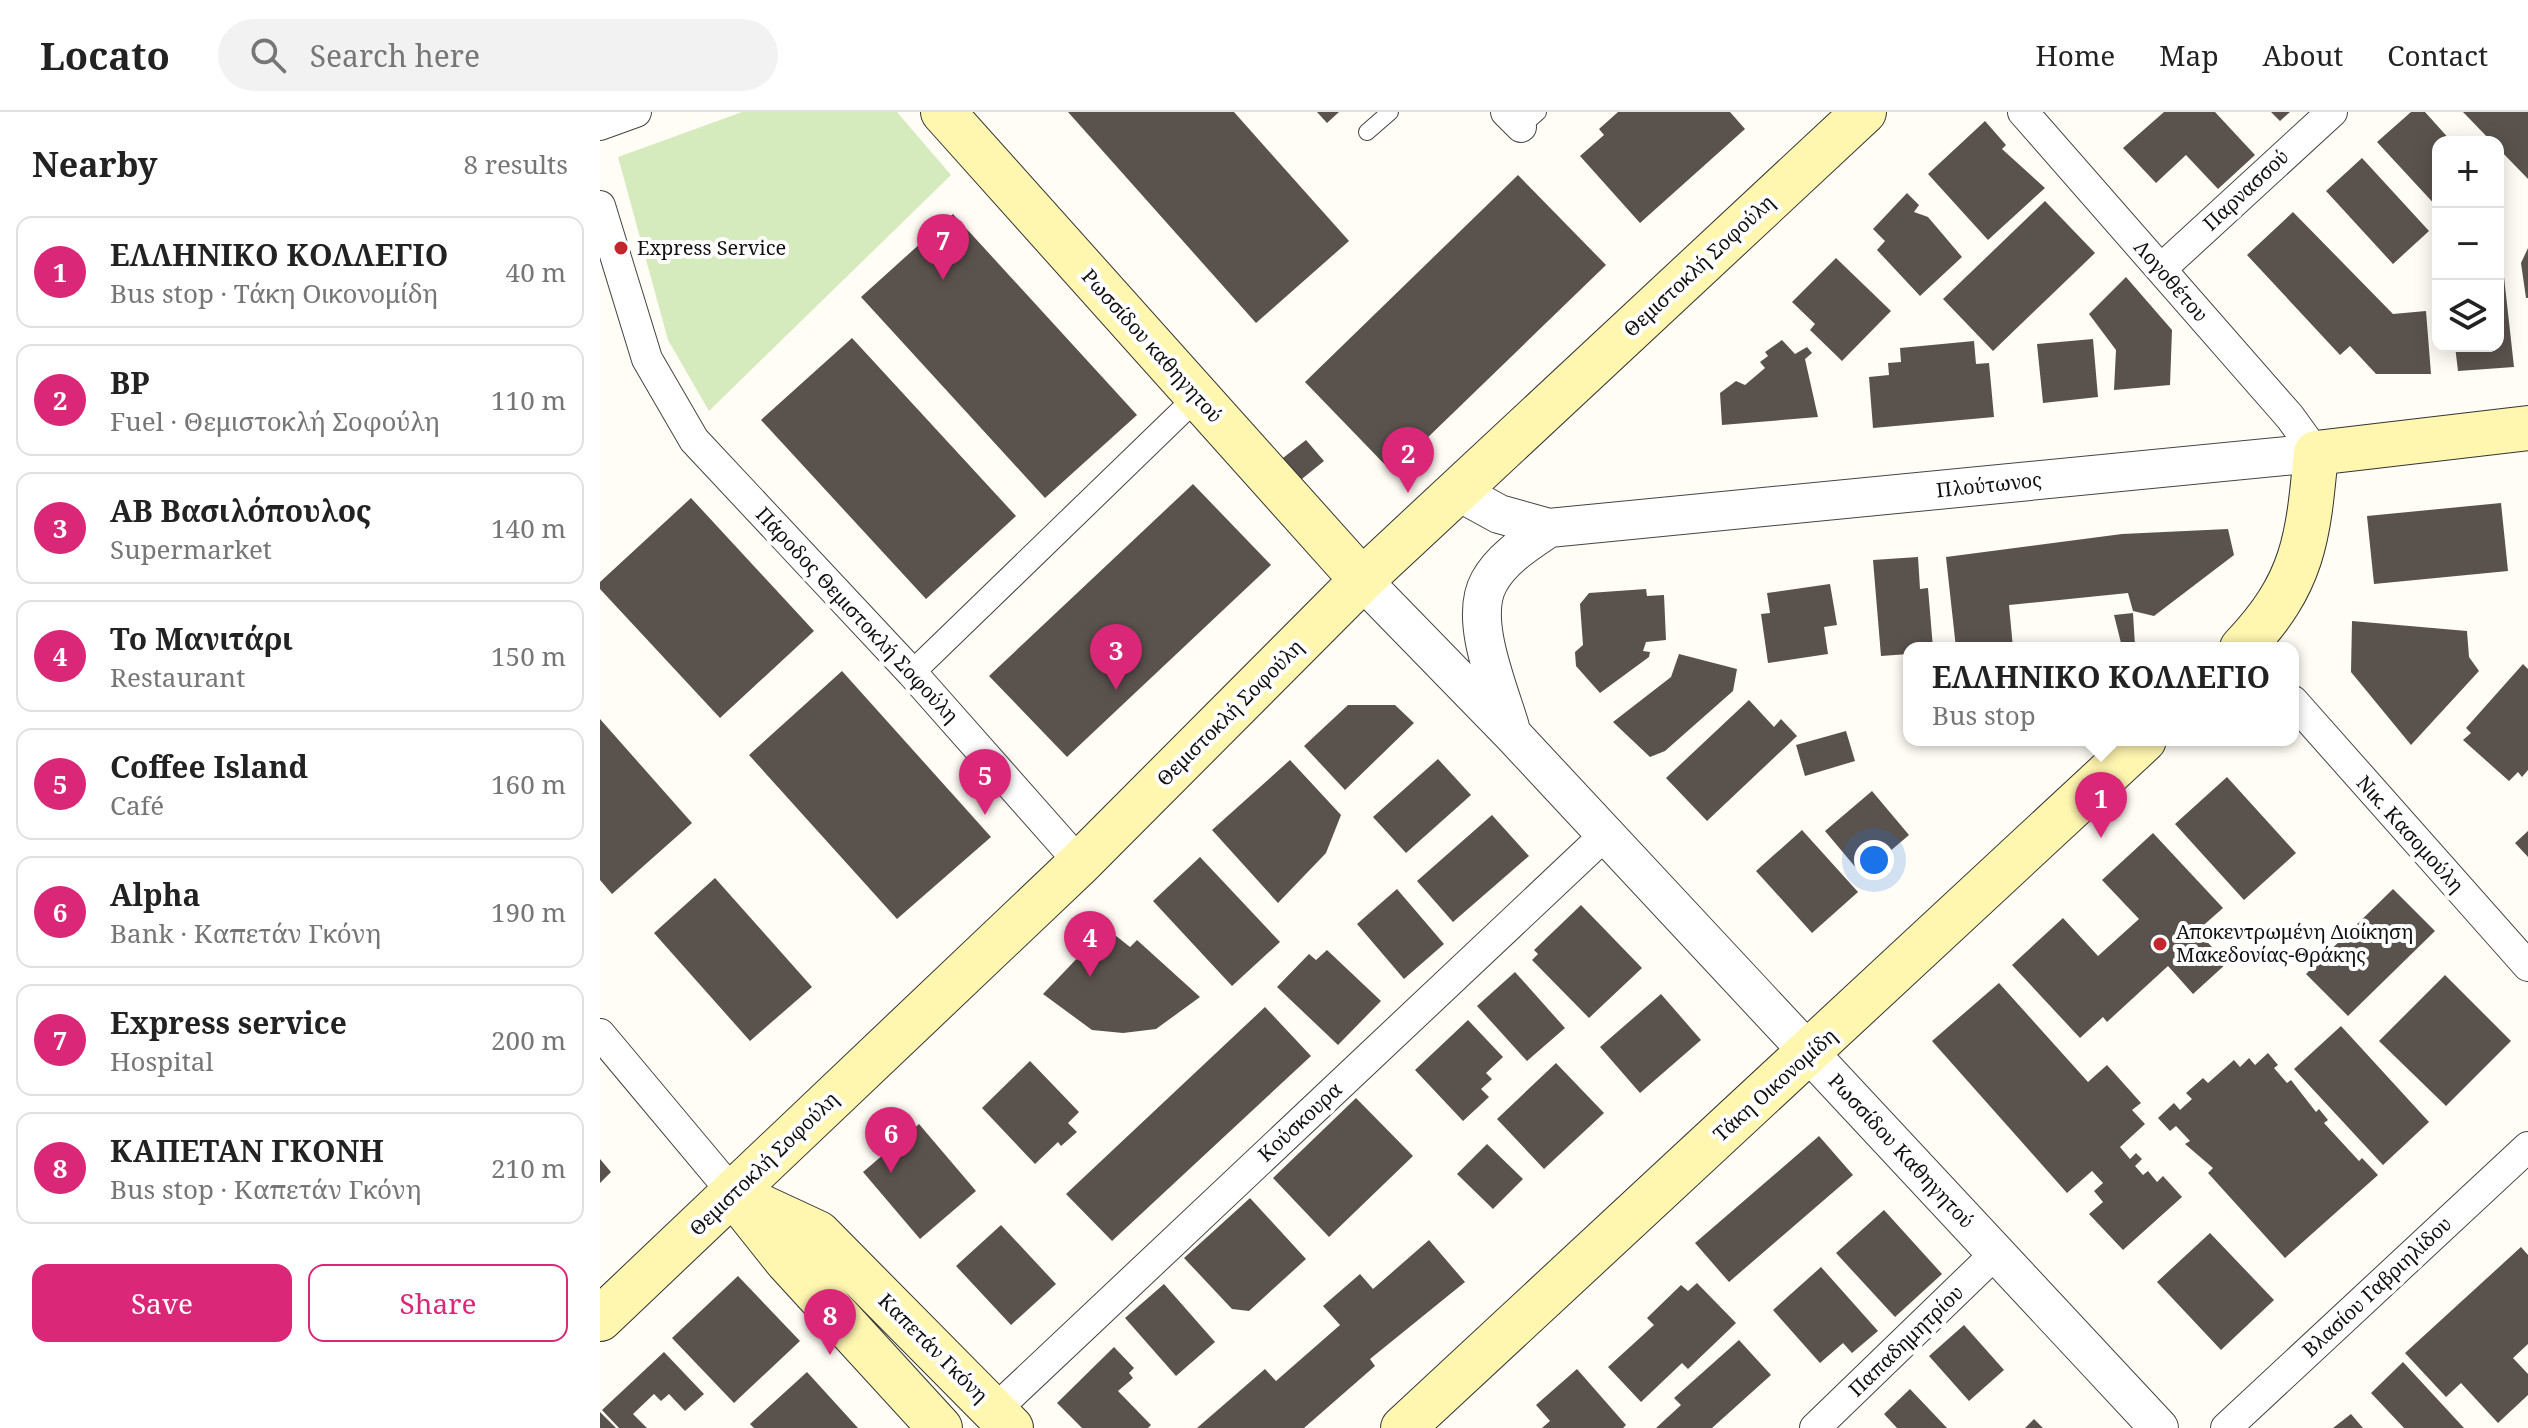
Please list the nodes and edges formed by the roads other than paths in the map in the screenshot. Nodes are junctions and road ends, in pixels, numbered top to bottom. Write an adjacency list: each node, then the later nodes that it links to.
1 (636, 112): 7 (street)
2 (943, 112): 11 (main road, Ρωσσίδου καθηγητού)
3 (1390, 112): 8 (lane)
4 (1864, 112): 14 (main road, Θεμιστοκλή Σοφούλη)
5 (2023, 112): 10 (street, Λογοθέτου)
6 (2332, 112): 10 (street, Παρνασσού)
7 (600, 125)
8 (1367, 132)
9 (600, 206): 18 (street, Πάροδος Θεμιστοκλή Σοφούλη)
10 (2161, 269): 13 (street, Λογοθέτου)
11 (1197, 397): 16 (main road, Ρωσσίδου καθηγητού); 18 (street)
12 (2528, 428): 13 (main road, Πλούτωνος)
13 (2316, 453): 15 (street, Πλούτωνος); 17 (main road)
14 (1457, 491): 15 (street, Πλούτωνος); 16 (main road, Θεμιστοκλή Σοφούλη)
15 (1549, 528): 20 (street)
16 (1362, 580): 20 (street, Ρωσσίδου Καθηγητού); 23 (main road, Θεμιστοκλή Σοφούλη)
17 (2248, 642)
18 (912, 673): 23 (street, Πάροδος Θεμιστοκλή Σοφούλη)
19 (2299, 708): 24 (street, Νικ. Κασομούλη)
20 (1512, 734): 22 (street, Ρωσσίδου Καθηγητού)
21 (2138, 746): 26 (main road, Τάκη Οικονομίδη)
22 (1606, 834): 26 (street, Ρωσσίδου Καθηγητού); 31 (street, Κούσκουρα)
23 (1080, 863): 28 (main road, Θεμιστοκλή Σοφούλη)
24 (2528, 966)
25 (600, 1034): 28 (street, Καπετάν Γκόνη)
26 (1810, 1053): 29 (street, Ρωσσίδου Καθηγητού); 33 (main road, Τάκη Οικονομίδη)
27 (2528, 1147): 36 (street, Βλασίου Γαβριηλίδου)
28 (734, 1194): 30 (main road, Θεμιστοκλή Σοφούλη); 31 (main road, Καπετάν Γκόνη); 32 (main road, Καπετάν Γκόνη)
29 (1996, 1253): 34 (street, Παπαδημητρίου); 35 (street, Ρωσσίδου Καθηγητού)
30 (600, 1319)
31 (1003, 1419)
32 (940, 1428)
33 (1403, 1428)
34 (1815, 1428)
35 (2159, 1428)
36 (2226, 1428)

